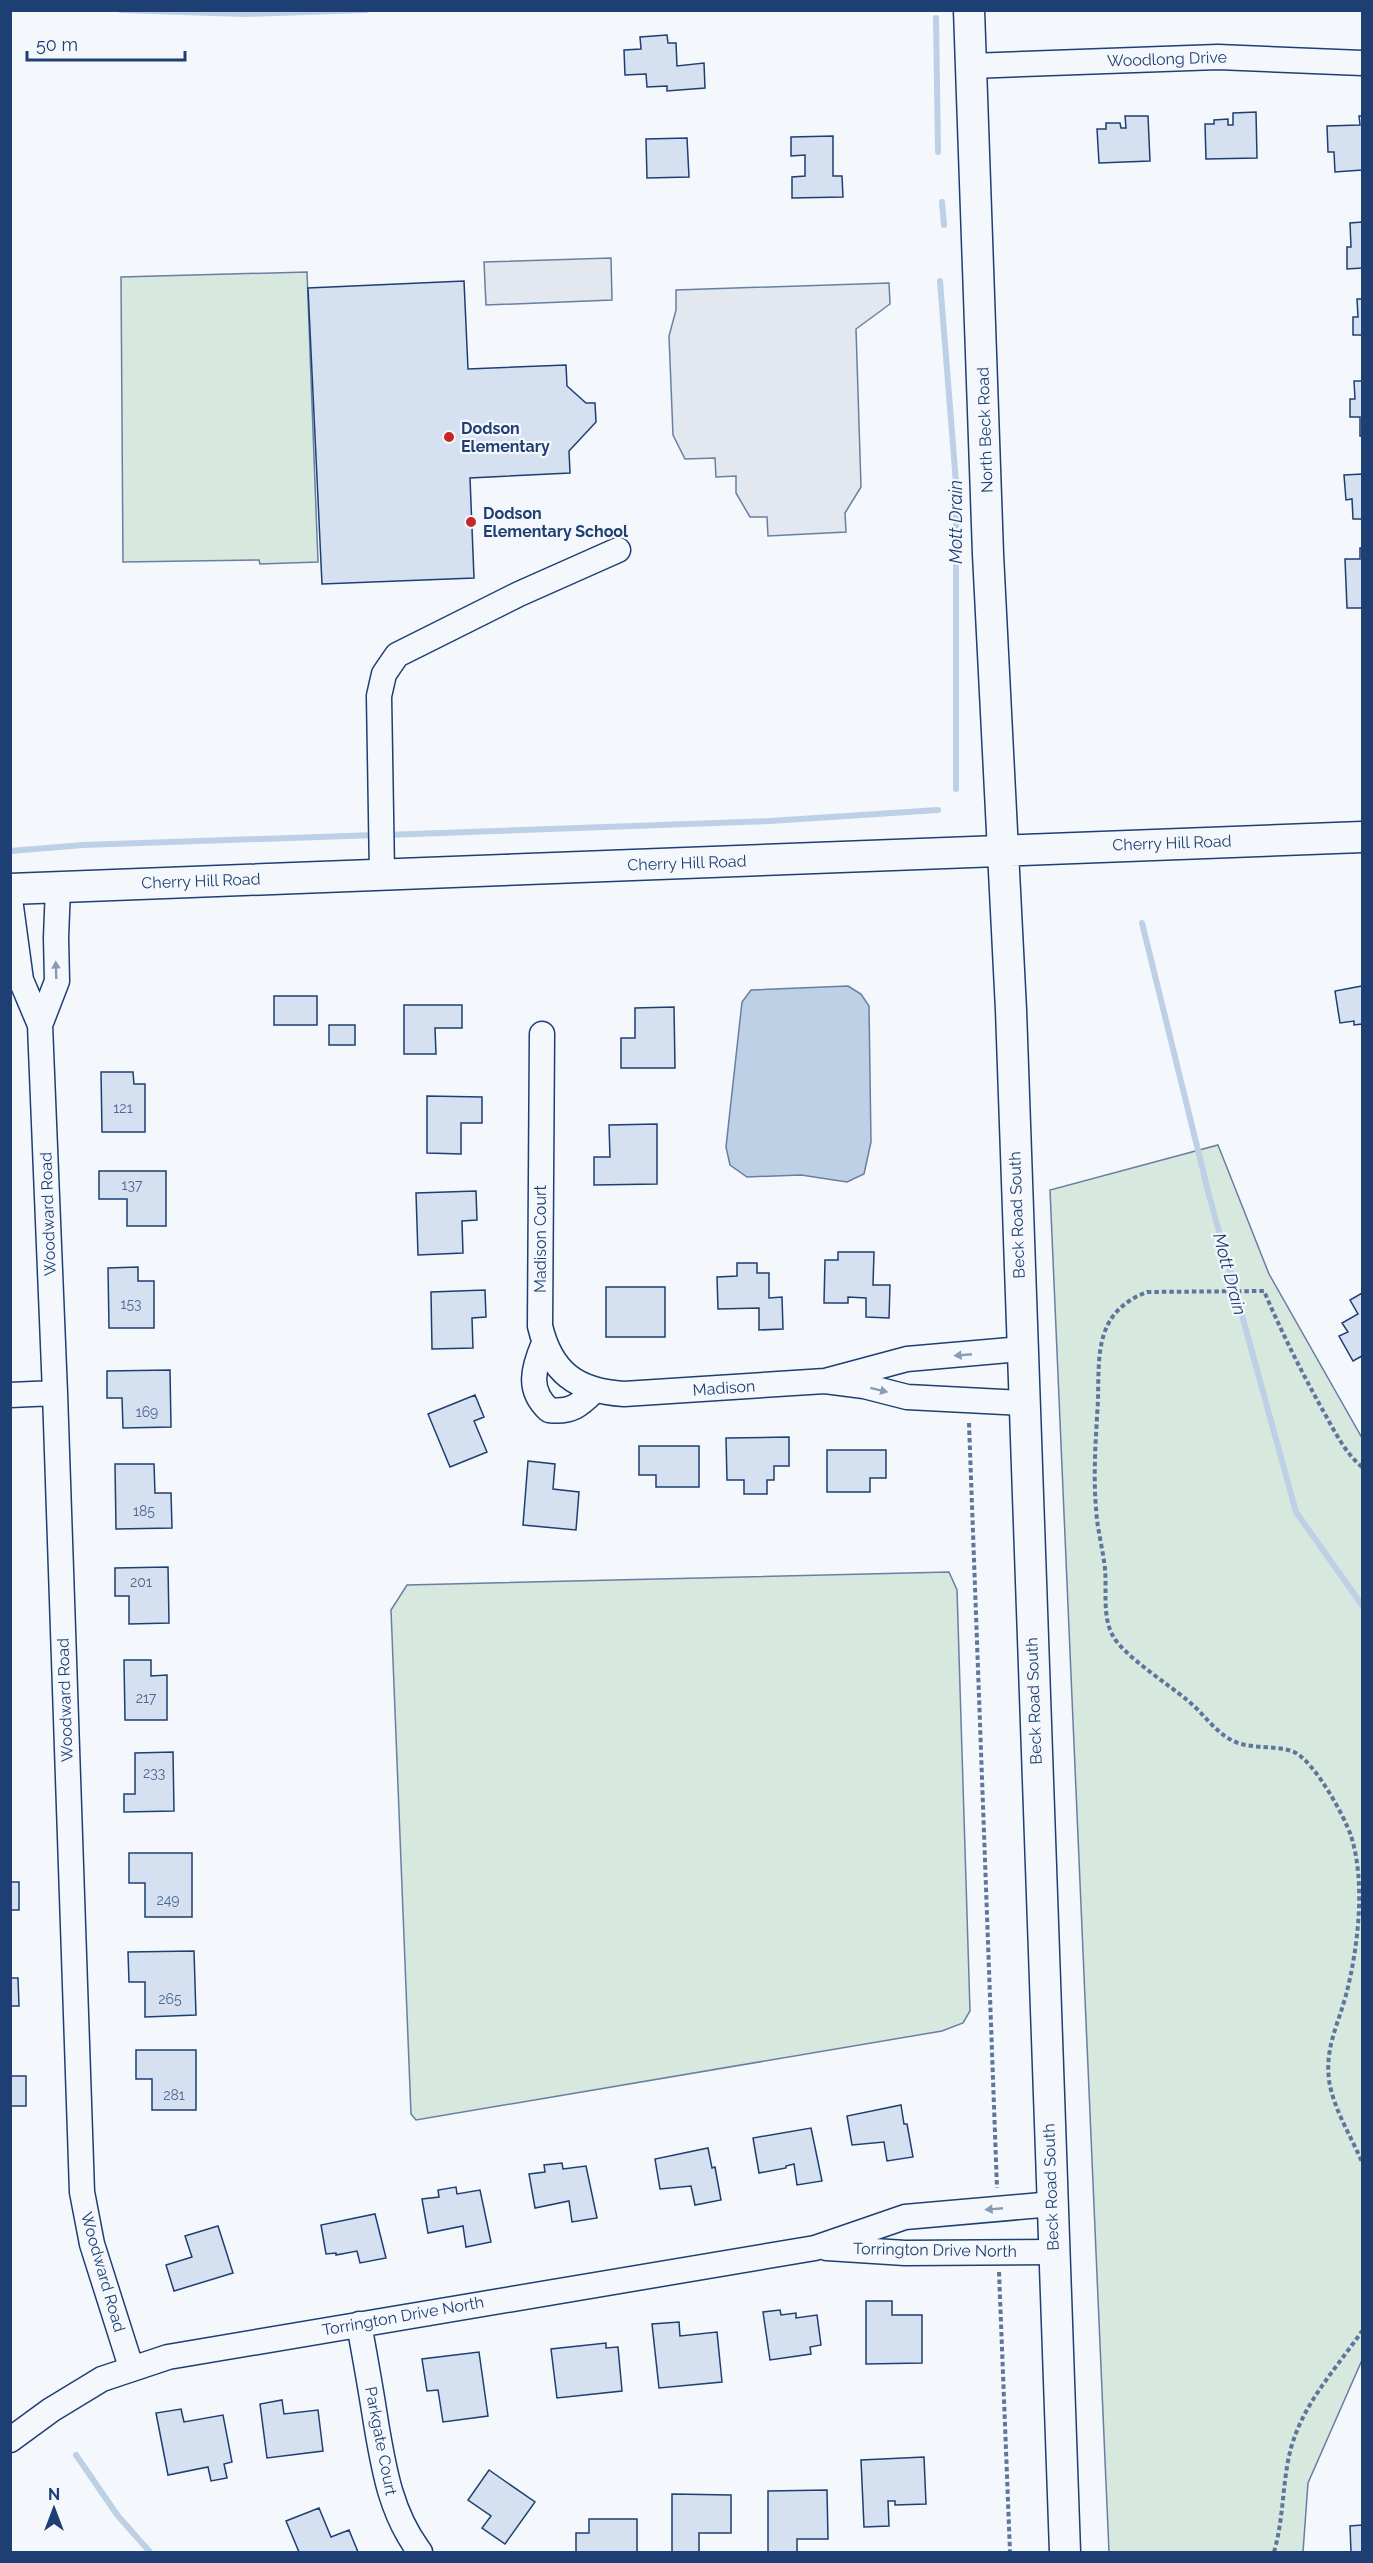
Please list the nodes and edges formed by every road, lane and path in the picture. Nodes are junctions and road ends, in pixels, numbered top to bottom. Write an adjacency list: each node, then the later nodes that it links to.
1 (969, 10): 3 (main road, North Beck Road)
2 (1362, 63): 3 (street, Woodlong Drive)
3 (971, 66): 6 (main road, North Beck Road)
4 (618, 550): 7 (street)
5 (1362, 837): 6 (main road, Cherry Hill Road)
6 (1003, 849): 7 (main road, Cherry Hill Road); 14 (main road, Beck Road South)
7 (382, 873): 8 (main road, Cherry Hill Road)
8 (58, 887): 9 (main road, Cherry Hill Road); 11 (street, Woodward Road, one-way to 8)
9 (10, 889)
10 (10, 899): 11 (street, Woodward Road)
11 (40, 1025): 17 (street, Woodward Road)
12 (542, 1034): 13 (street, Madison Court)
13 (544, 1343): 16 (street, Madison Court); 16 (street)
14 (1021, 1349): 15 (street, Madison, one-way to 15); 20 (main road, Beck Road South)
15 (825, 1381): 18 (street, Madison); 20 (street, Madison, one-way to 20)
16 (595, 1390): 18 (street, Madison Court)
17 (55, 1393): 19 (street); 31 (street, Woodward Road)
18 (624, 1394)
19 (10, 1395)
20 (1023, 1402): 25 (main road, Beck Road South)
21 (969, 1423): 24 (path)
22 (1362, 1467): 23 (path)
23 (1362, 2162)
24 (997, 2194)
25 (1053, 2204): 26 (street, Torrington Drive North, one-way to 26); 27 (main road, Beck Road South)
26 (815, 2248): 27 (street, Torrington Drive North); 29 (street, Torrington Drive North)
27 (1054, 2252): 35 (main road, Beck Road South)
28 (999, 2267): 34 (path)
29 (359, 2324): 31 (street, Torrington Drive North); 33 (street, Parkgate Court)
30 (1362, 2331): 36 (path)
31 (131, 2367): 32 (street, Torrington Drive North)
32 (10, 2439)
33 (420, 2553)
34 (1010, 2553)
35 (1065, 2553)
36 (1274, 2553)

